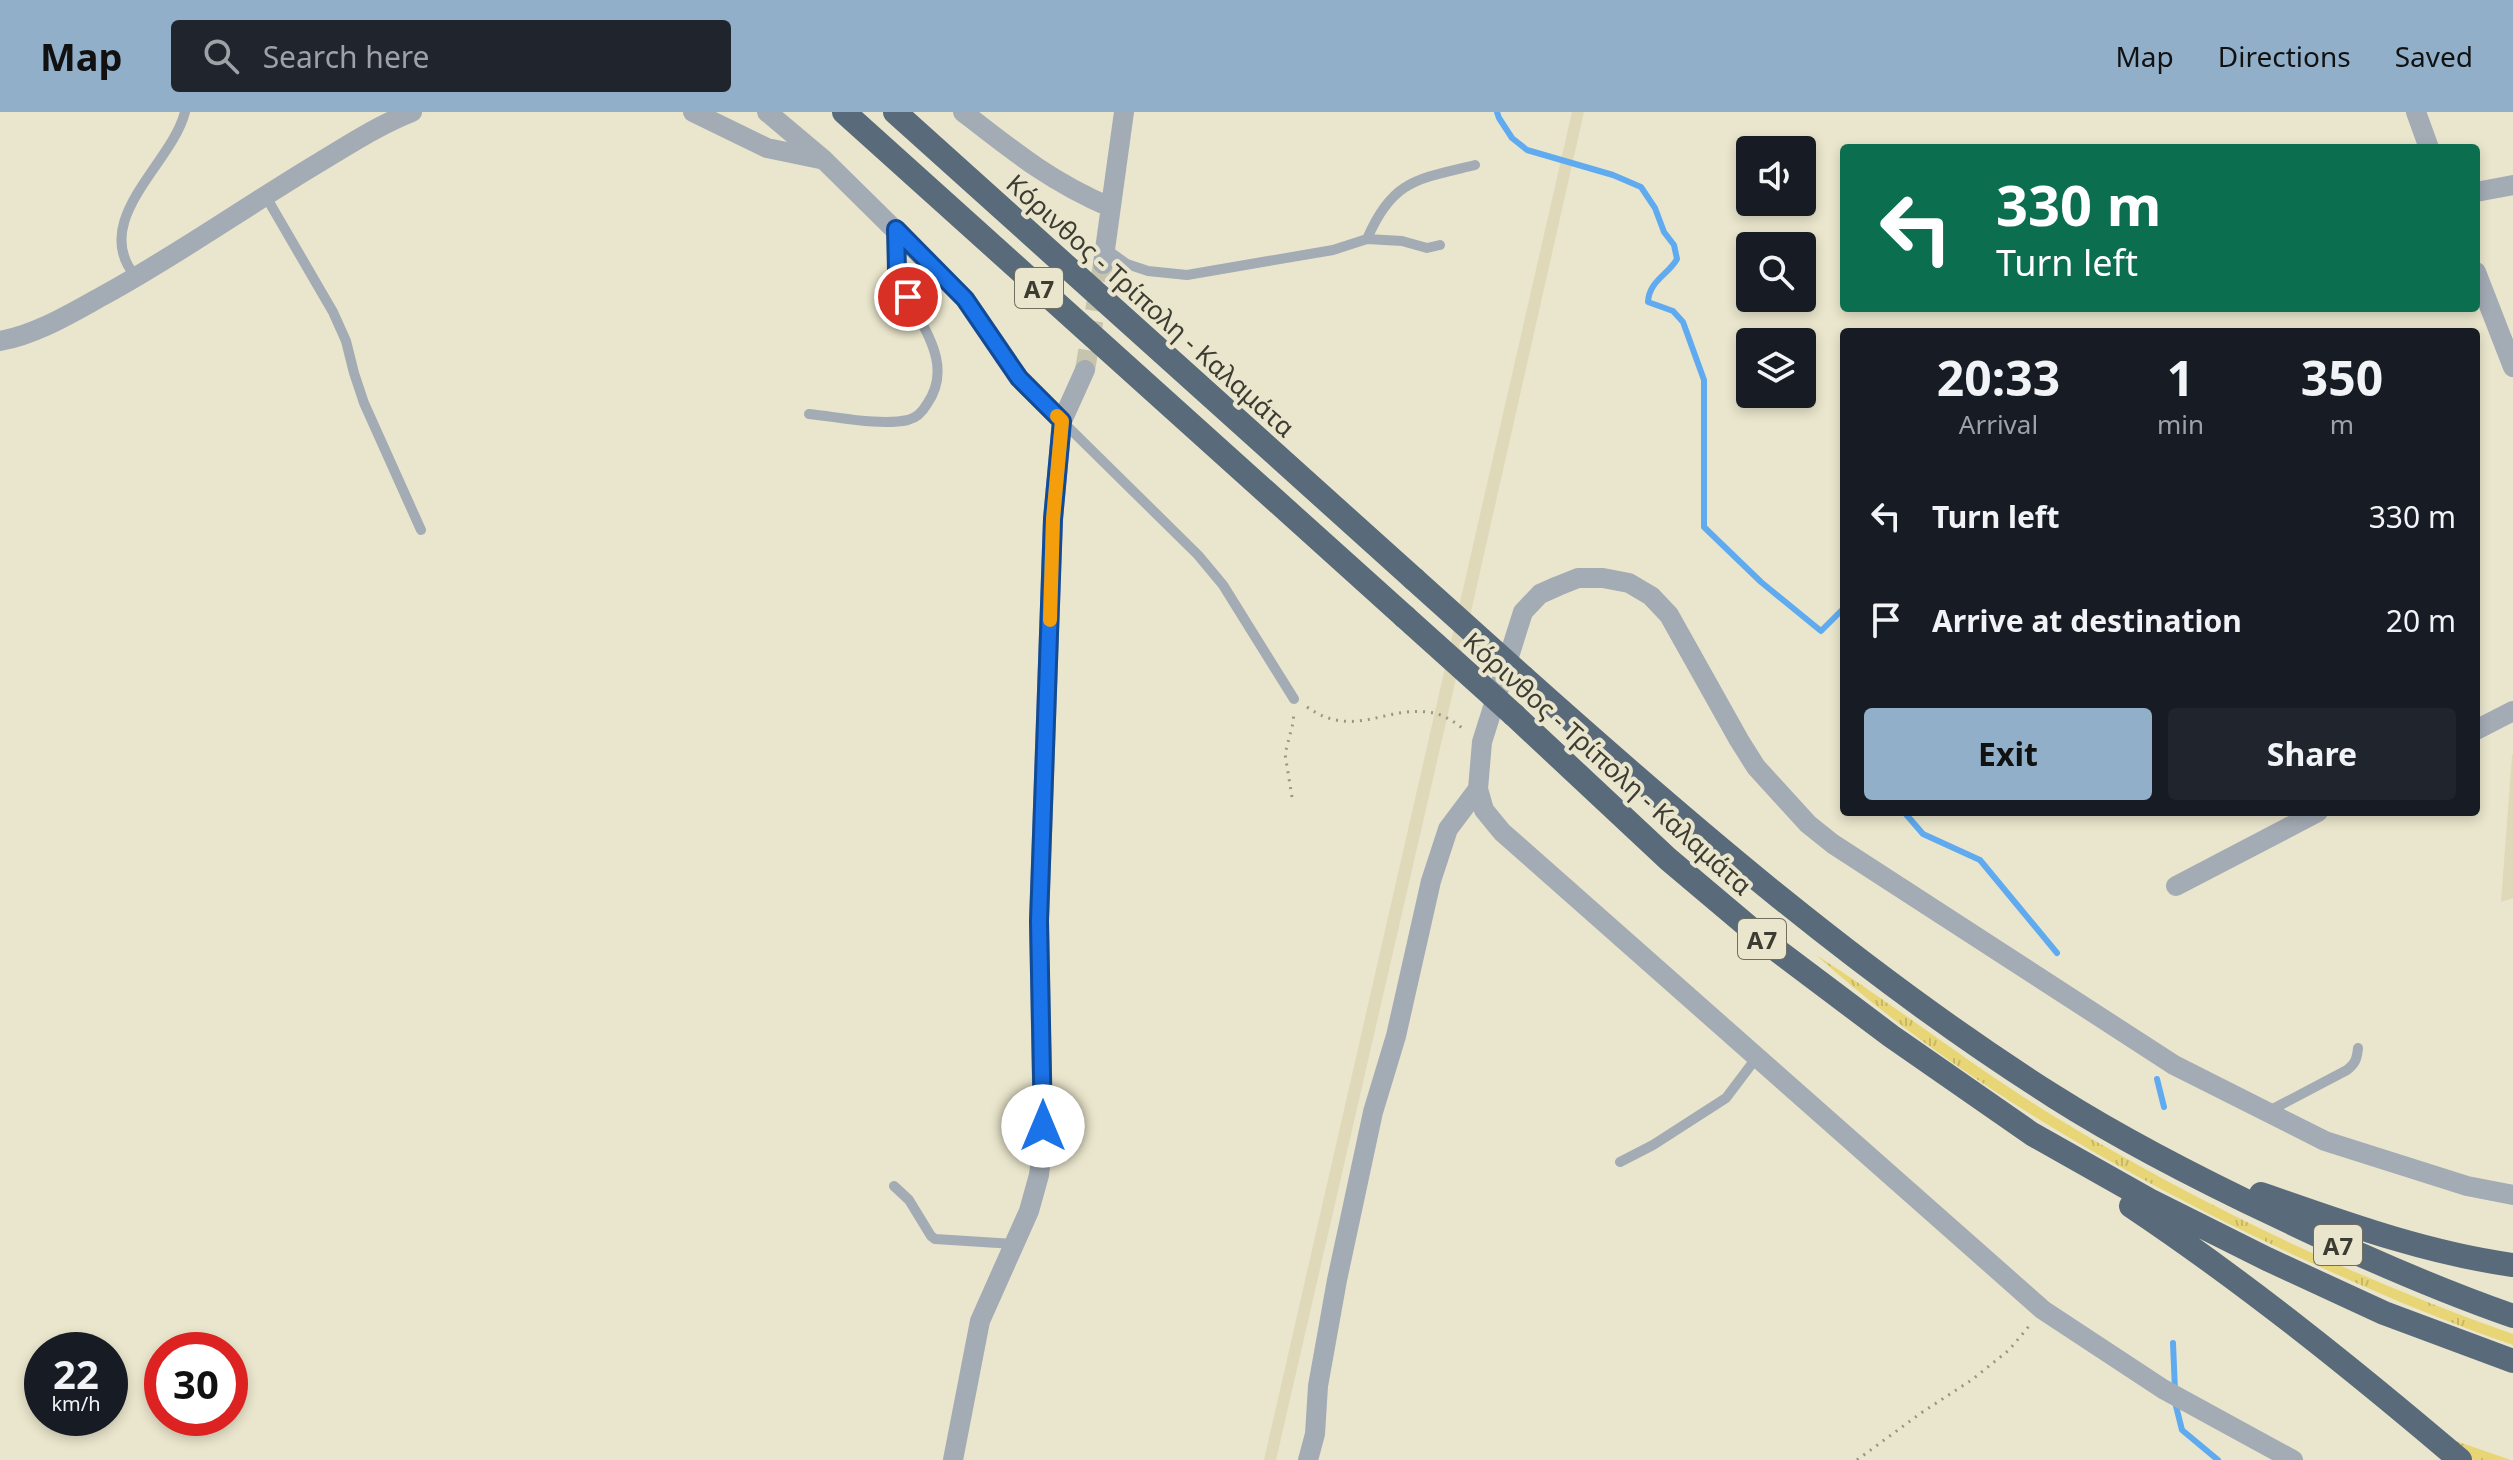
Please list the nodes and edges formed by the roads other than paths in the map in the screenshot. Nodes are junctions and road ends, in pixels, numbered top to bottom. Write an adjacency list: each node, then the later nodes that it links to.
1 (185, 112): 21 (lane)
2 (412, 112): 15 (street)
3 (693, 112): 11 (street)
4 (767, 112): 11 (street)
5 (844, 112): 38 (highway, Κόρινθος - Τρίπολη - Καλαμάτα / Α7, bridge)
6 (895, 112): 40 (highway, Κόρινθος - Τρίπολη - Καλαμάτα / Α7, bridge)
7 (963, 112): 16 (street)
8 (1124, 112): 16 (street)
9 (2416, 112): 10 (street)
10 (2428, 144)
11 (824, 160): 17 (street)
12 (1475, 165): 18 (lane)
13 (2513, 185): 14 (street)
14 (2480, 191)
15 (265, 195): 21 (street); 28 (lane)
16 (1110, 207): 20 (street)
17 (896, 229): 26 (lane); 27 (street)
18 (1367, 239): 19 (lane); 20 (lane)
19 (1440, 245)
20 (1104, 256)
21 (136, 277): 23 (street)
22 (2480, 282): 24 (street)
23 (0, 341)
24 (2513, 367)
25 (1085, 370): 27 (street)
26 (809, 414)
27 (1062, 421): 29 (lane); 43 (street)
28 (421, 530)
29 (1294, 699)
30 (2513, 711): 31 (street)
31 (2480, 728)
32 (1478, 789): 36 (street); 37 (street); 48 (street)
33 (2310, 816): 34 (street)
34 (2176, 886)
35 (2358, 1048): 37 (lane)
36 (1757, 1057): 39 (lane); 49 (street)
37 (2269, 1111): 42 (street)
38 (2032, 1134): 46 (highway, Κόρινθος - Τρίπολη - Καλαμάτα / Α7); 50 (highway)
39 (1620, 1162)
40 (2168, 1162): 44 (highway); 45 (highway, Κόρινθος - Τρίπολη - Καλαμάτα / Α7)
41 (894, 1186): 43 (lane)
42 (2513, 1195)
43 (1014, 1244): 47 (street)
44 (2513, 1265)
45 (2513, 1316)
46 (2513, 1361)
47 (953, 1460)
48 (1308, 1460)
49 (2293, 1460)
50 (2460, 1460)

